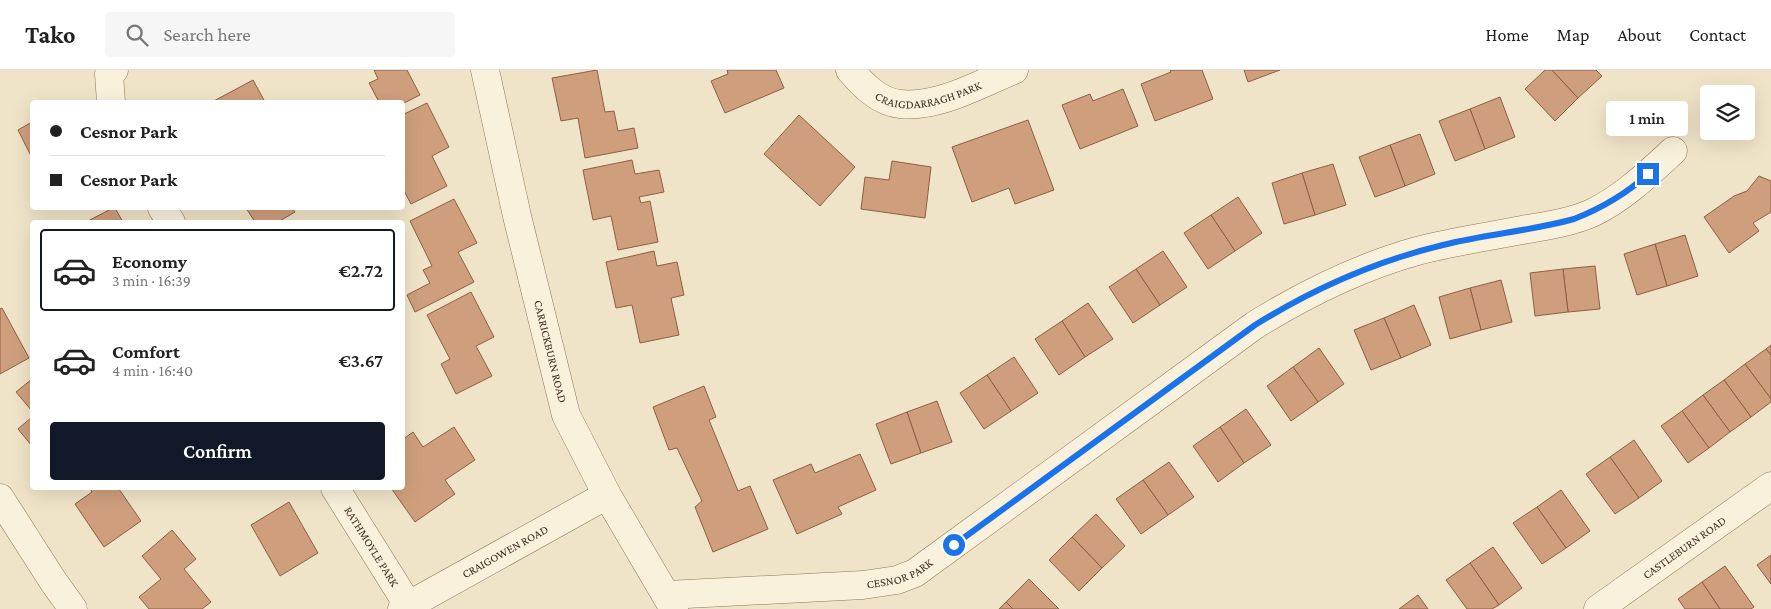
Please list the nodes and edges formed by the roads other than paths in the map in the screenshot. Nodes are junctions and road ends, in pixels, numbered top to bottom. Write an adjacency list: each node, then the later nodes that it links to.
1 (114, 70): 5 (street)
2 (485, 70): 9 (street, CARRICKBURN ROAD)
3 (850, 70): 4 (street, CRAIGDARRAGH PARK)
4 (1014, 70)
5 (111, 100)
6 (1673, 151): 11 (street, CESNOR PARK)
7 (1771, 486): 14 (street, CASTLEBURN ROAD)
8 (336, 490): 12 (street, RATHMOYLE PARK)
9 (607, 495): 11 (street, CARRICKBURN ROAD); 12 (street, CRAIGOWEN ROAD)
10 (0, 498): 13 (street)
11 (670, 602)
12 (405, 607)
13 (73, 609)
14 (1598, 609)

